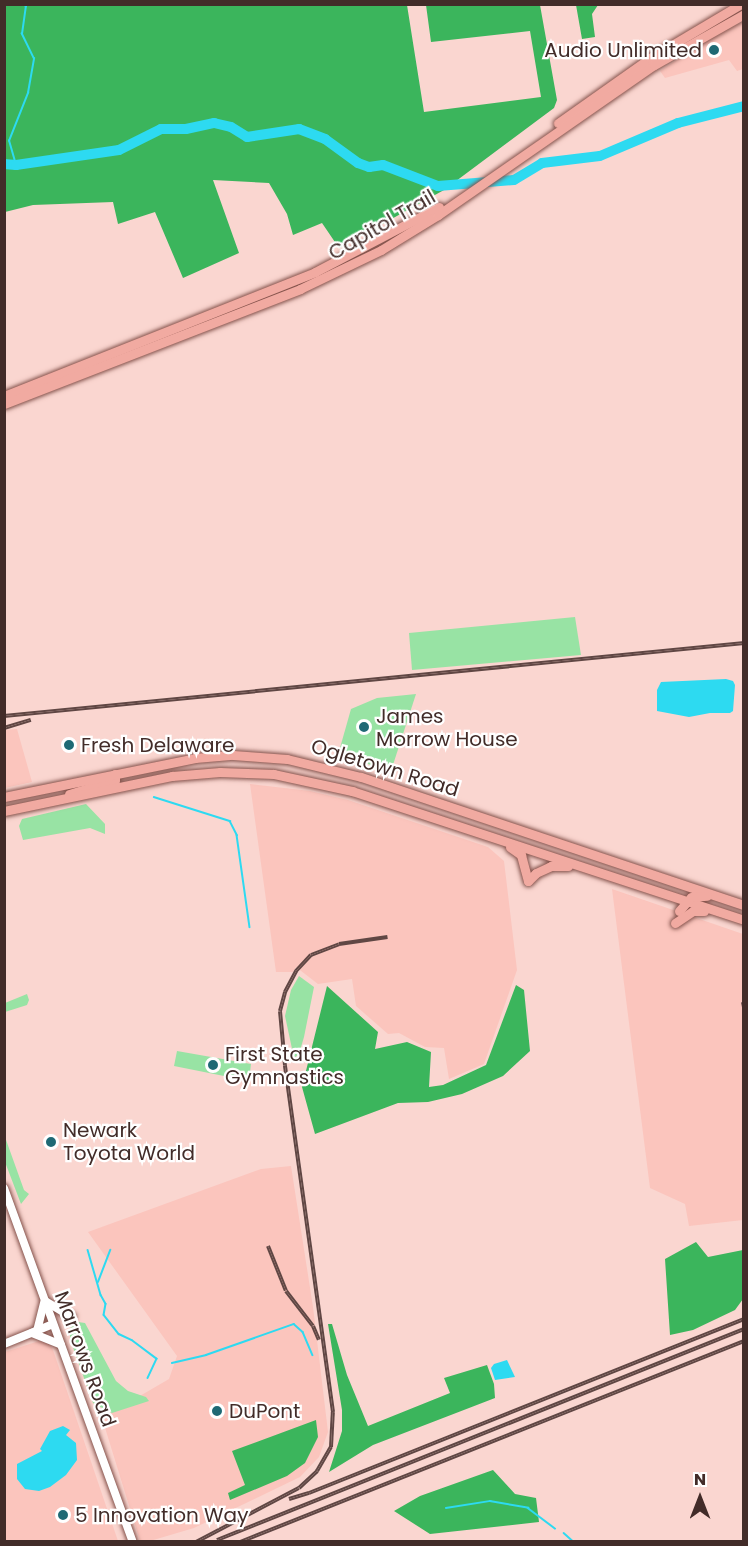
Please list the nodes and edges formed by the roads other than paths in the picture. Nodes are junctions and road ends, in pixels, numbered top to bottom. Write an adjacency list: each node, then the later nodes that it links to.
1 (741, 4): 3 (main road, Capitol Trail)
2 (744, 14): 3 (main road, Capitol Trail)
3 (550, 133): 4 (main road, Capitol Trail)
4 (436, 213): 5 (main road, Capitol Trail); 6 (main road, Capitol Trail)
5 (4, 396)
6 (4, 404)
7 (114, 774): 8 (main road, Ogletown Road); 10 (main road, Ogletown Road); 12 (main road)
8 (74, 784): 11 (main road, Ogletown Road); 13 (main road)
9 (332, 785): 10 (main road); 12 (main road, Ogletown Road); 14 (main road, Ogletown Road)
10 (387, 785): 17 (main road, Ogletown Road)
11 (4, 797)
12 (59, 800): 13 (main road, Ogletown Road)
13 (7, 811)
14 (498, 839): 15 (main road, Ogletown Road); 15 (main road)
15 (584, 867): 16 (main road, Ogletown Road)
16 (685, 901): 17 (main road); 18 (main road); 19 (main road, Ogletown Road)
17 (744, 906)
18 (679, 911)
19 (731, 916): 20 (main road, Ogletown Road); 21 (main road)
20 (744, 920)
21 (675, 924)
22 (4, 1188): 23 (street, Marrows Road)
23 (45, 1300): 24 (street); 25 (street, Marrows Road); 26 (street)
24 (72, 1317)
25 (53, 1324): 26 (street); 28 (street, Marrows Road)
26 (34, 1332): 27 (street); 28 (street)
27 (4, 1344)
28 (62, 1346): 29 (street, Marrows Road)
29 (133, 1542)

